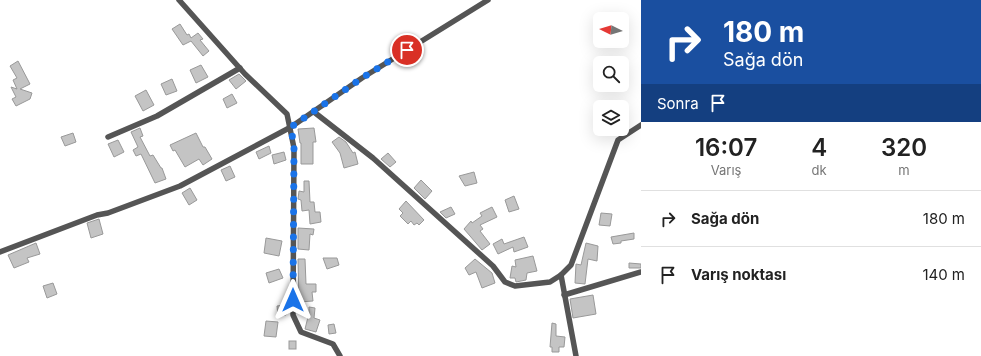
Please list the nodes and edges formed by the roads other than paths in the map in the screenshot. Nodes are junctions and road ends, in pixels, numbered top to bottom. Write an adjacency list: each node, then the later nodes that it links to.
1 (179, 0): 3 (street)
2 (488, 0): 4 (street)
3 (240, 68): 6 (street); 7 (street)
4 (314, 112): 6 (street); 10 (street)
5 (641, 125): 10 (street)
6 (291, 127): 8 (street); 12 (street)
7 (108, 137)
8 (0, 252)
9 (641, 272): 11 (street)
10 (561, 275): 11 (street)
11 (564, 295): 13 (street)
12 (340, 356)
13 (576, 356)

